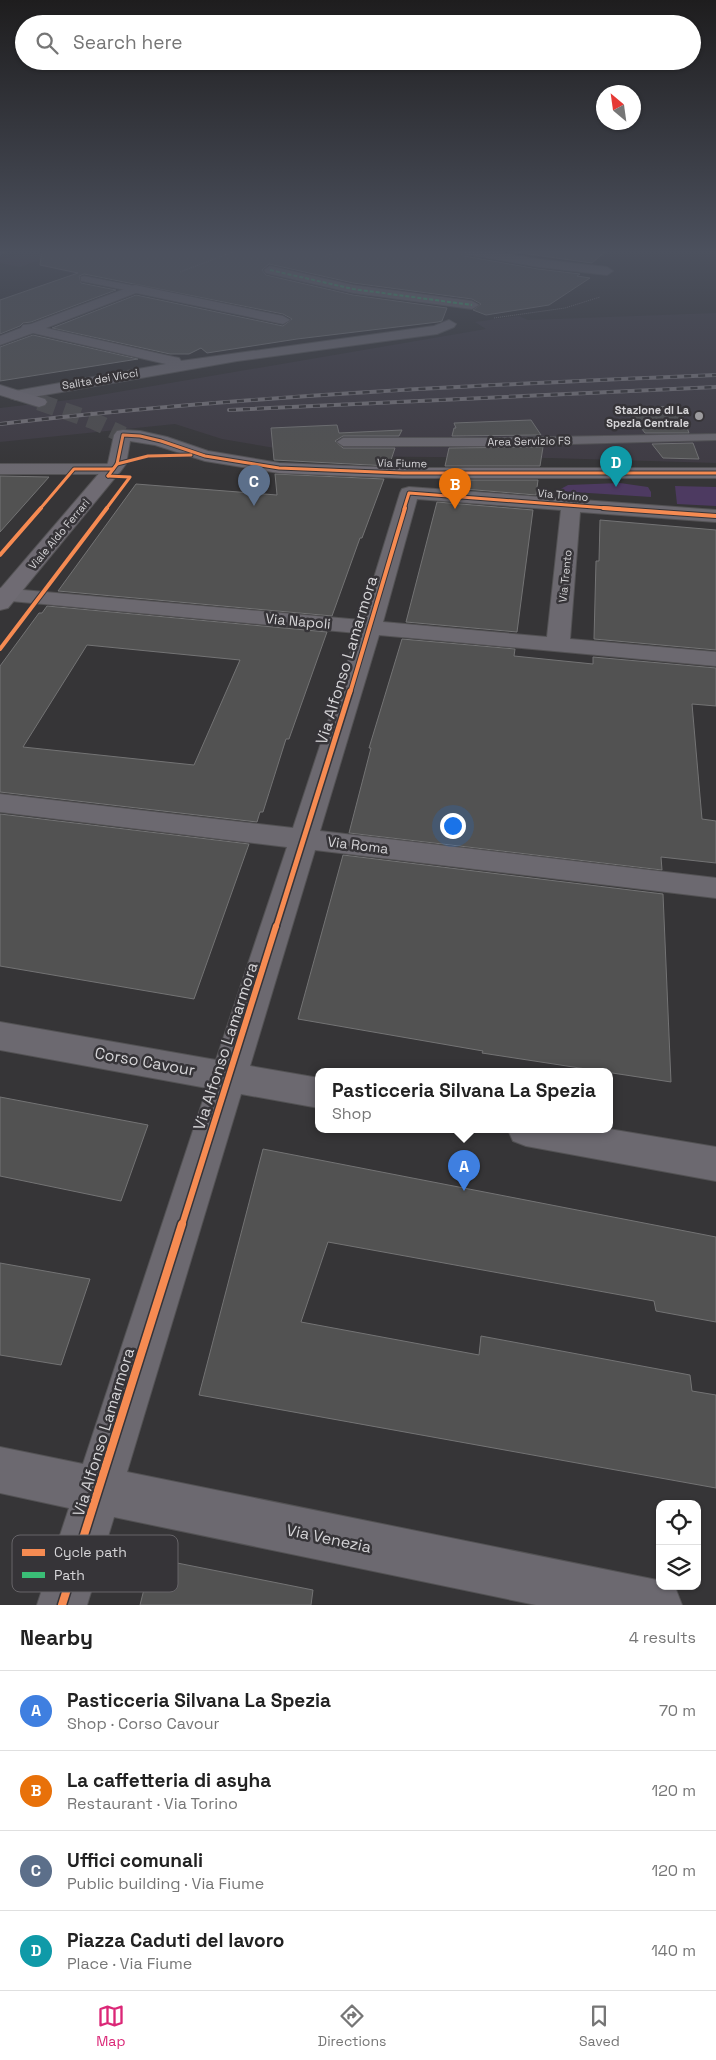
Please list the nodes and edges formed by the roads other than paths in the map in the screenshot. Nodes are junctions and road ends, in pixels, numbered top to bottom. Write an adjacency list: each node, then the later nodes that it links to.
1 (15, 325): 4 (street)
2 (42, 325): 4 (street)
3 (447, 325): 6 (street, Salita dei Vicci)
4 (31, 329): 5 (street); 6 (street)
5 (0, 341)
6 (185, 364): 8 (street, Salita dei Vicci)
7 (0, 390): 8 (street)
8 (16, 395): 9 (street)
9 (39, 402)
10 (716, 437): 11 (lane, Area Servizio FS)
11 (343, 442)
12 (205, 456): 13 (street); 13 (street, Via Fiume); 15 (street, Via Fiume)
13 (115, 467): 14 (street); 19 (street, Viale Aldo Ferrari)
14 (0, 469)
15 (716, 473)
16 (409, 493): 17 (street, Via Torino); 20 (street, Via Alfonso Lamarmora)
17 (571, 506): 18 (street, Via Torino); 21 (street, Via Trento)
18 (716, 516)
19 (2, 598): 20 (street, Via Napoli)
20 (370, 628): 21 (street, Via Napoli); 24 (street, Via Alfonso Lamarmora)
21 (558, 645): 22 (street, Via Napoli)
22 (716, 659)
23 (0, 803): 24 (street, Via Roma)
24 (304, 839): 25 (street, Via Roma); 27 (street, Via Alfonso Lamarmora)
25 (716, 888)
26 (0, 1036): 27 (street, Corso Cavour)
27 (228, 1076): 28 (street, Corso Cavour); 32 (street, Via Alfonso Lamarmora)
28 (315, 1091)
29 (543, 1133): 30 (street)
30 (716, 1164)
31 (0, 1470): 32 (street, Via Venezia)
32 (98, 1490): 33 (street, Via Alfonso Lamarmora); 36 (street, Via Venezia)
33 (84, 1535)
34 (66, 1592): 35 (street, Via Alfonso Lamarmora)
35 (62, 1605)
36 (658, 1605)

